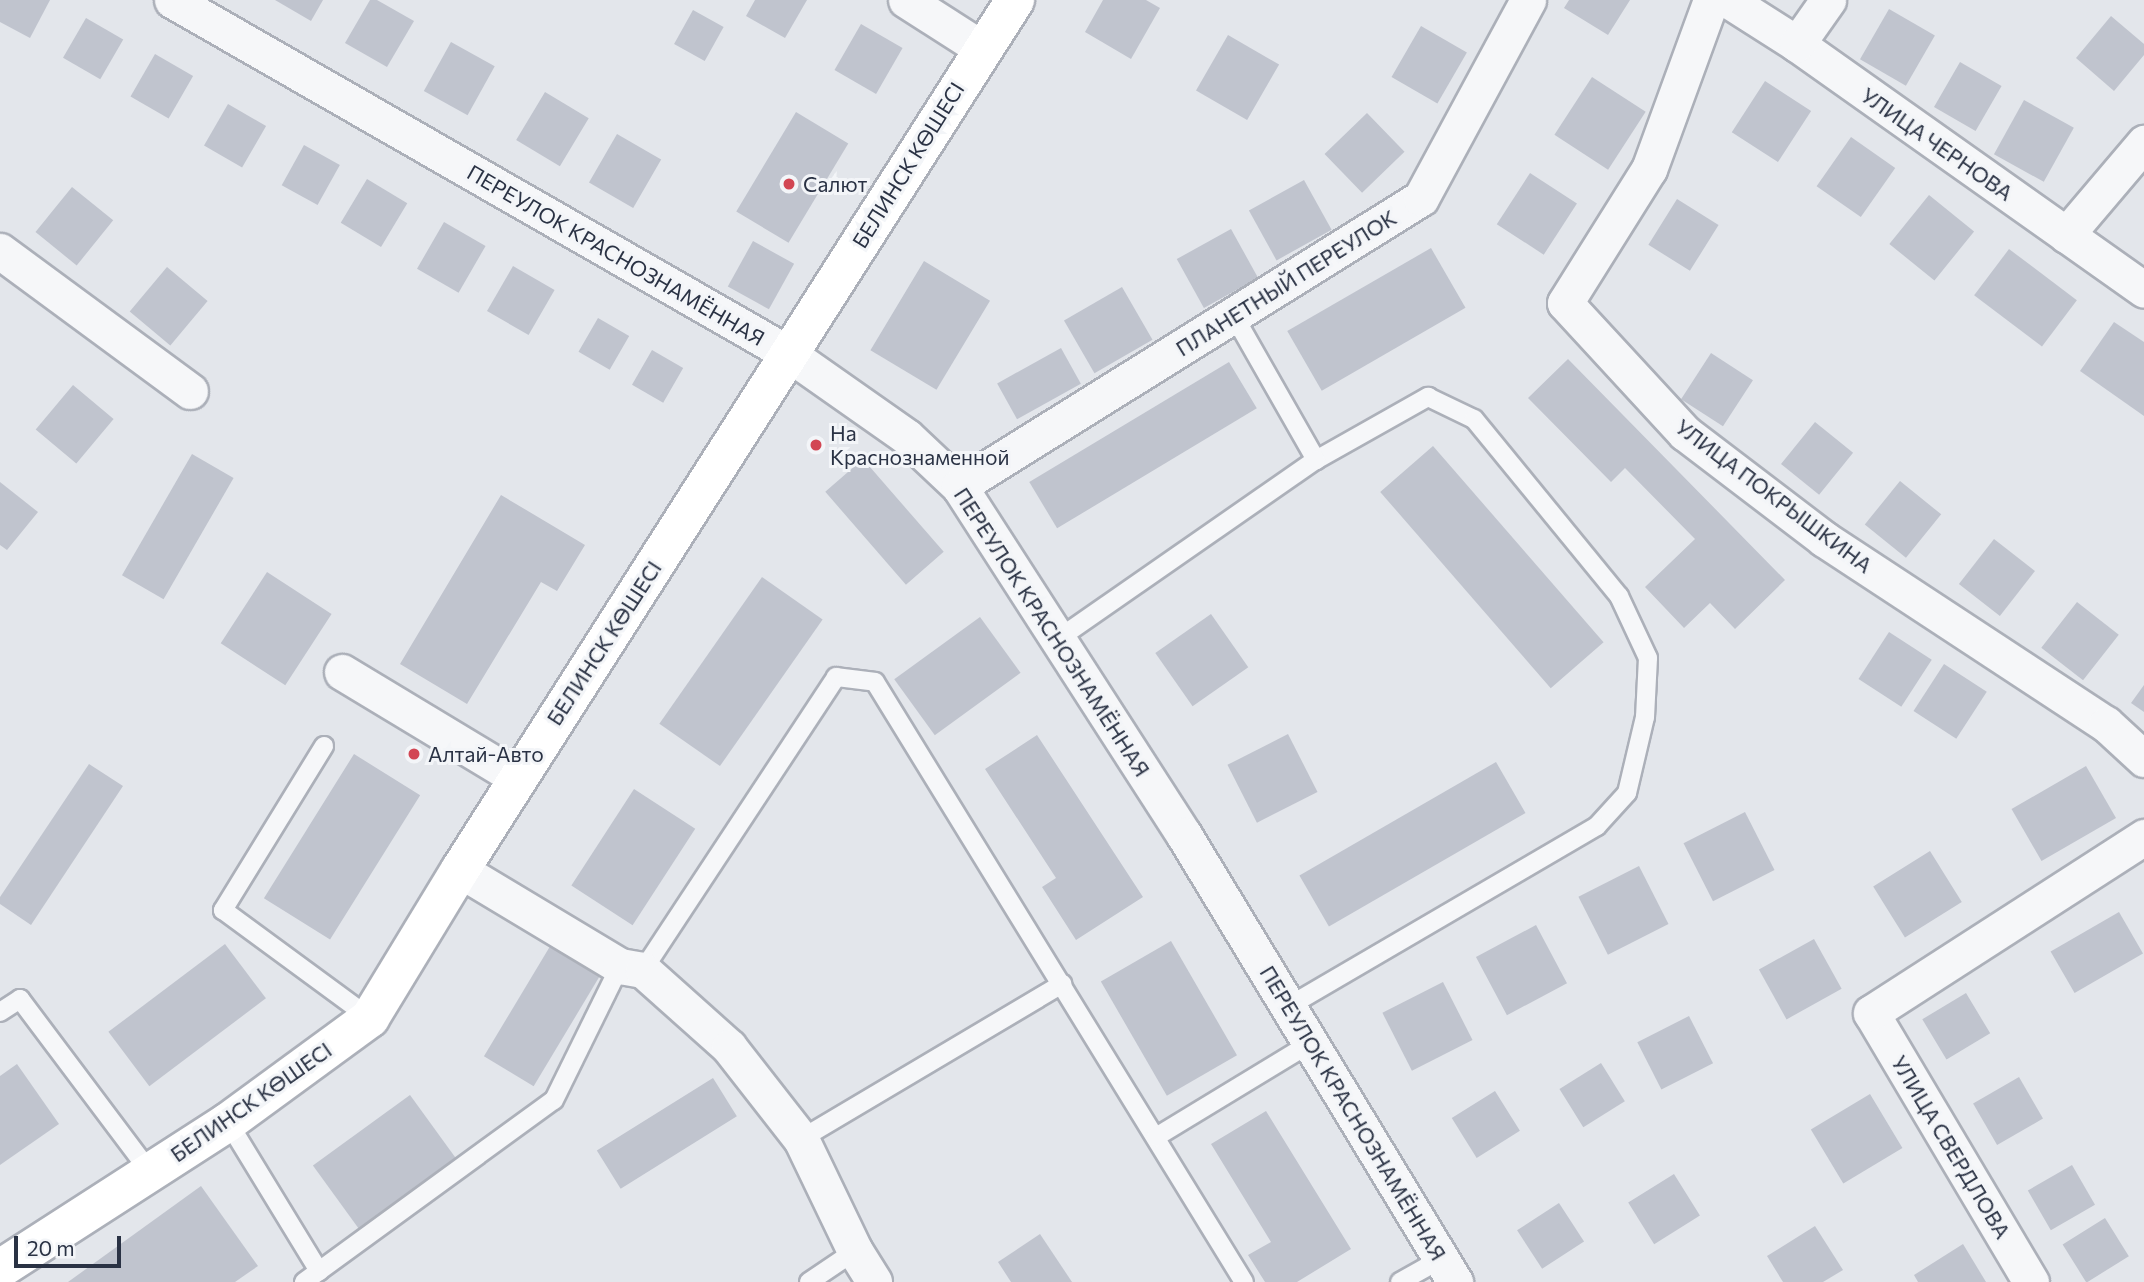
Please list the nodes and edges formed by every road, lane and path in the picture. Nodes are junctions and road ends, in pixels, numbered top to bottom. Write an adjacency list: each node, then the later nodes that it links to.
1 (172, 0): 15 (street, ПЕРЕУЛОК КРАСНОЗНАМЁННАЯ)
2 (906, 0): 9 (street)
3 (1015, 0): 9 (main road, БЕЛИНСК КӨШЕСІ)
4 (1528, 0): 14 (street, ПЛАНЕТНЫЙ ПЕРЕУЛОК)
5 (1711, 0): 22 (street, УЛИЦА ПОКРЫШКИНА)
6 (1728, 0): 8 (street, УЛИЦА ЧЕРНОВА)
7 (1828, 0): 8 (street)
8 (1797, 44): 11 (street, УЛИЦА ЧЕРНОВА)
9 (981, 48): 15 (main road, БЕЛИНСК КӨШЕСІ)
10 (2144, 143): 11 (street)
11 (2066, 235): 13 (street, УЛИЦА ЧЕРНОВА)
12 (0, 251): 16 (street)
13 (2144, 290)
14 (1234, 316): 17 (lane); 18 (street, ПЛАНЕТНЫЙ ПЕРЕУЛОК)
15 (789, 354): 18 (street, ПЕРЕУЛОК КРАСНОЗНАМЁННАЯ); 23 (main road, БЕЛИНСК КӨШЕСІ)
16 (190, 391)
17 (1317, 460): 19 (lane); 28 (lane)
18 (958, 486): 19 (street, ПЕРЕУЛОК КРАСНОЗНАМЁННАЯ)
19 (1058, 639): 28 (street, ПЕРЕУЛОК КРАСНОЗНАМЁННАЯ)
20 (342, 671): 23 (street)
21 (324, 746): 30 (lane)
22 (2144, 759)
23 (518, 778): 25 (main road, БЕЛИНСК КӨШЕСІ)
24 (2144, 837): 44 (street, УЛИЦА СВЕРДЛОВА)
25 (460, 870): 26 (street); 30 (main road, БЕЛИНСК КӨШЕСІ)
26 (631, 968): 27 (lane); 34 (street); 39 (lane)
27 (1062, 984): 33 (lane); 34 (lane)
28 (1289, 1006): 31 (street, ПЕРЕУЛОК КРАСНОЗНАМЁННАЯ)
29 (0, 1012): 35 (lane)
30 (370, 1018): 32 (main road, БЕЛИНСК КӨШЕСІ)
31 (1309, 1044): 33 (lane); 38 (street, ПЕРЕУЛОК КРАСНОЗНАМЁННАЯ)
32 (228, 1122): 35 (main road, БЕЛИНСК КӨШЕСІ); 39 (lane)
33 (1156, 1137): 42 (lane)
34 (800, 1139): 36 (street)
35 (149, 1171): 37 (main road, БЕЛИНСК КӨШЕСІ)
36 (855, 1251): 40 (lane); 41 (street)
37 (0, 1269)
38 (1448, 1271): 43 (lane)
39 (311, 1277)
40 (809, 1282)
41 (874, 1282)
42 (1244, 1282)
43 (1401, 1282)
44 (2031, 1282)

